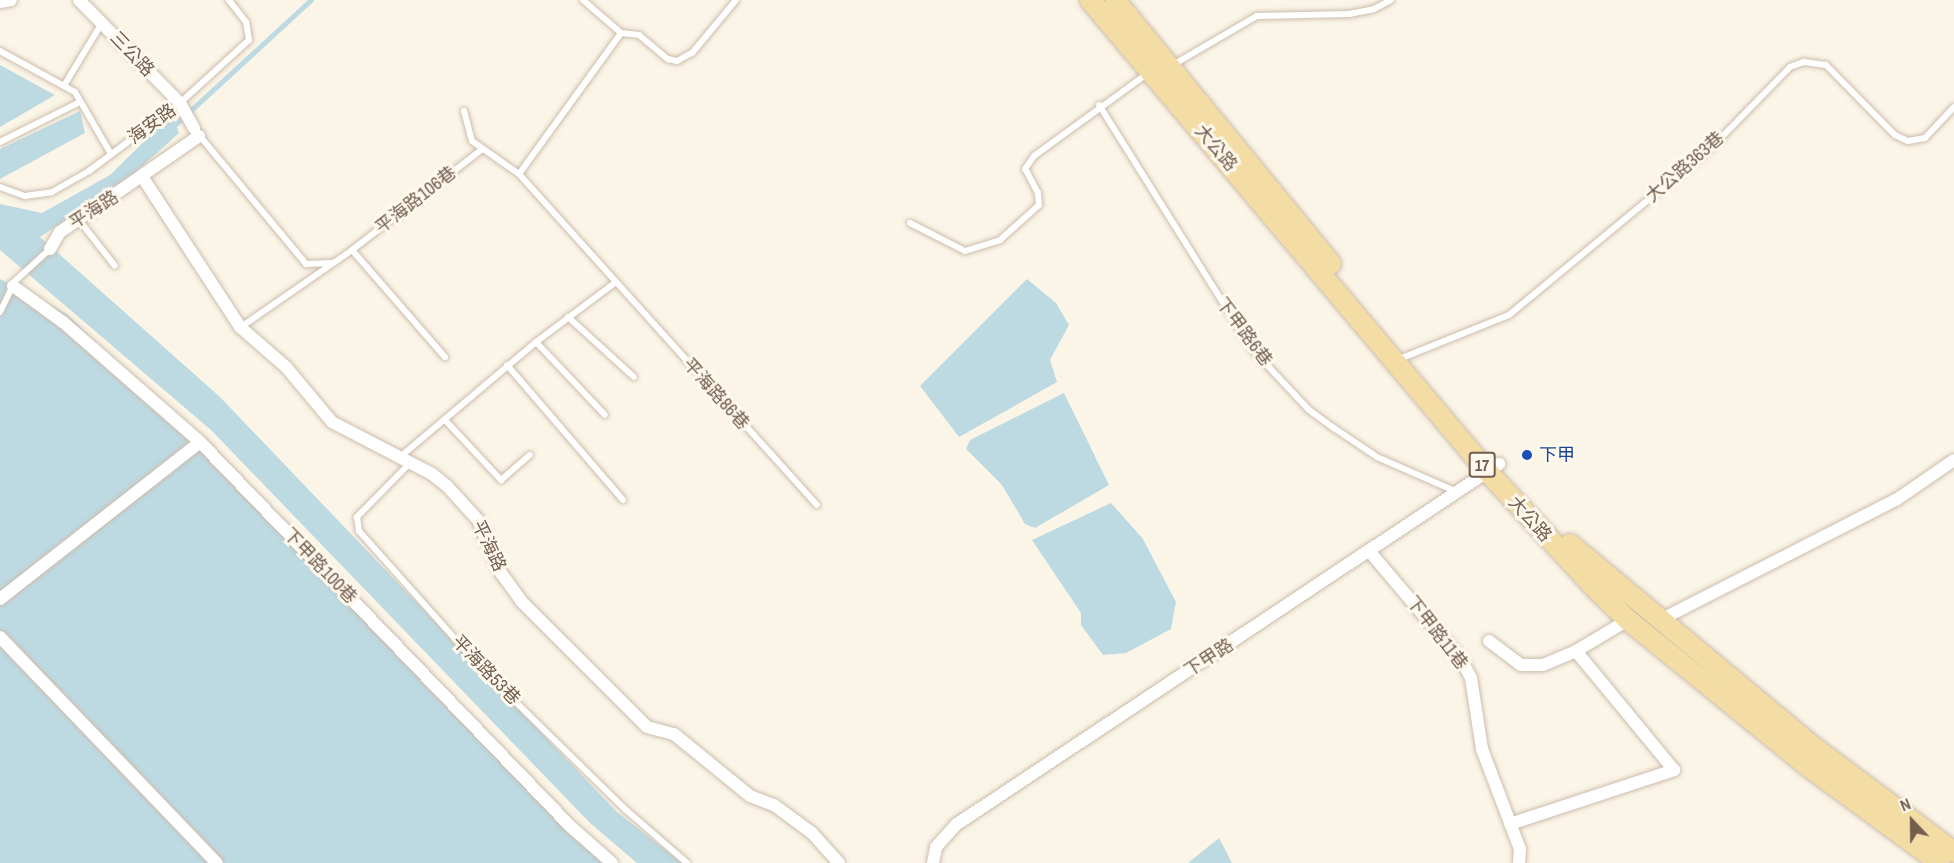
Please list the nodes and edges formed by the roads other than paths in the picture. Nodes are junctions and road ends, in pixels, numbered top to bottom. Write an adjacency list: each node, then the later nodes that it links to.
1 (11, 0): 9 (street)
2 (79, 0): 10 (street, 三公路)
3 (229, 0): 18 (lane, 海安路)
4 (583, 0): 11 (lane)
5 (736, 0): 11 (lane)
6 (1090, 0): 14 (main road, 大公路 / 17)
7 (1115, 0): 13 (main road, 大公路 / 17)
8 (1390, 0): 13 (lane)
9 (0, 2)
10 (102, 23): 15 (lane); 18 (street, 三公路)
11 (621, 33): 25 (lane)
12 (0, 51): 15 (lane)
13 (1169, 66): 14 (lane); 41 (main road, 大公路 / 17)
14 (1150, 72): 17 (lane); 41 (main road, 大公路 / 17)
15 (64, 84): 16 (lane)
16 (80, 102): 22 (lane); 24 (lane)
17 (1099, 105): 29 (lane); 51 (lane, 下甲路6巷)
18 (182, 106): 21 (street, 三公路); 24 (lane, 海安路)
19 (1954, 107): 41 (lane, 大公路363巷)
20 (464, 111): 23 (lane)
21 (196, 132): 26 (street, 平海路); 32 (lane)
22 (0, 142)
23 (481, 150): 25 (lane, 平海路86巷); 31 (lane, 平海路106巷)
24 (111, 154): 27 (lane, 海安路)
25 (519, 174): 34 (lane, 平海路86巷)
26 (143, 178): 28 (street, 平海路); 38 (street, 平海路)
27 (0, 187)
28 (79, 220): 30 (street, 平海路); 33 (lane)
29 (910, 223)
30 (50, 249): 35 (lane)
31 (351, 250): 32 (lane, 平海路106巷); 40 (lane)
32 (333, 263): 38 (lane, 平海路106巷)
33 (115, 266)
34 (616, 282): 37 (lane); 53 (lane, 平海路86巷)
35 (14, 284): 36 (lane); 46 (street, 下甲路100巷)
36 (0, 312)
37 (568, 317): 39 (lane); 43 (lane)
38 (240, 327): 48 (street, 平海路)
39 (536, 342): 42 (lane); 44 (lane)
40 (445, 357)
41 (1399, 358): 50 (main road, 大公路 / 17)
42 (507, 365): 45 (lane); 52 (lane)
43 (634, 377)
44 (605, 415)
45 (446, 421): 47 (lane); 48 (lane)
46 (200, 442): 55 (street); 65 (street, 下甲路100巷)
47 (530, 455)
48 (405, 460): 66 (lane, 平海路53巷); 67 (street, 平海路)
49 (1954, 460): 57 (street)
50 (1493, 467): 51 (street, 下甲路); 56 (main road, 大公路 / 17); 57 (main road, 大公路 / 17)
51 (1455, 491): 54 (street, 下甲路)
52 (623, 500)
53 (817, 505)
54 (1370, 552): 61 (street, 下甲路11巷); 63 (street, 下甲路)
55 (0, 599)
56 (1628, 620): 60 (street); 69 (main road, 大公路 / 17)
57 (1660, 620): 62 (main road, 大公路 / 17)
58 (0, 637): 64 (street)
59 (1489, 641): 60 (street)
60 (1576, 651): 61 (street)
61 (1510, 824): 68 (street, 下甲路11巷)
62 (1954, 852)
63 (932, 862)
64 (217, 863)
65 (612, 863)
66 (687, 863)
67 (839, 863)
68 (1519, 863)
69 (1940, 863)

